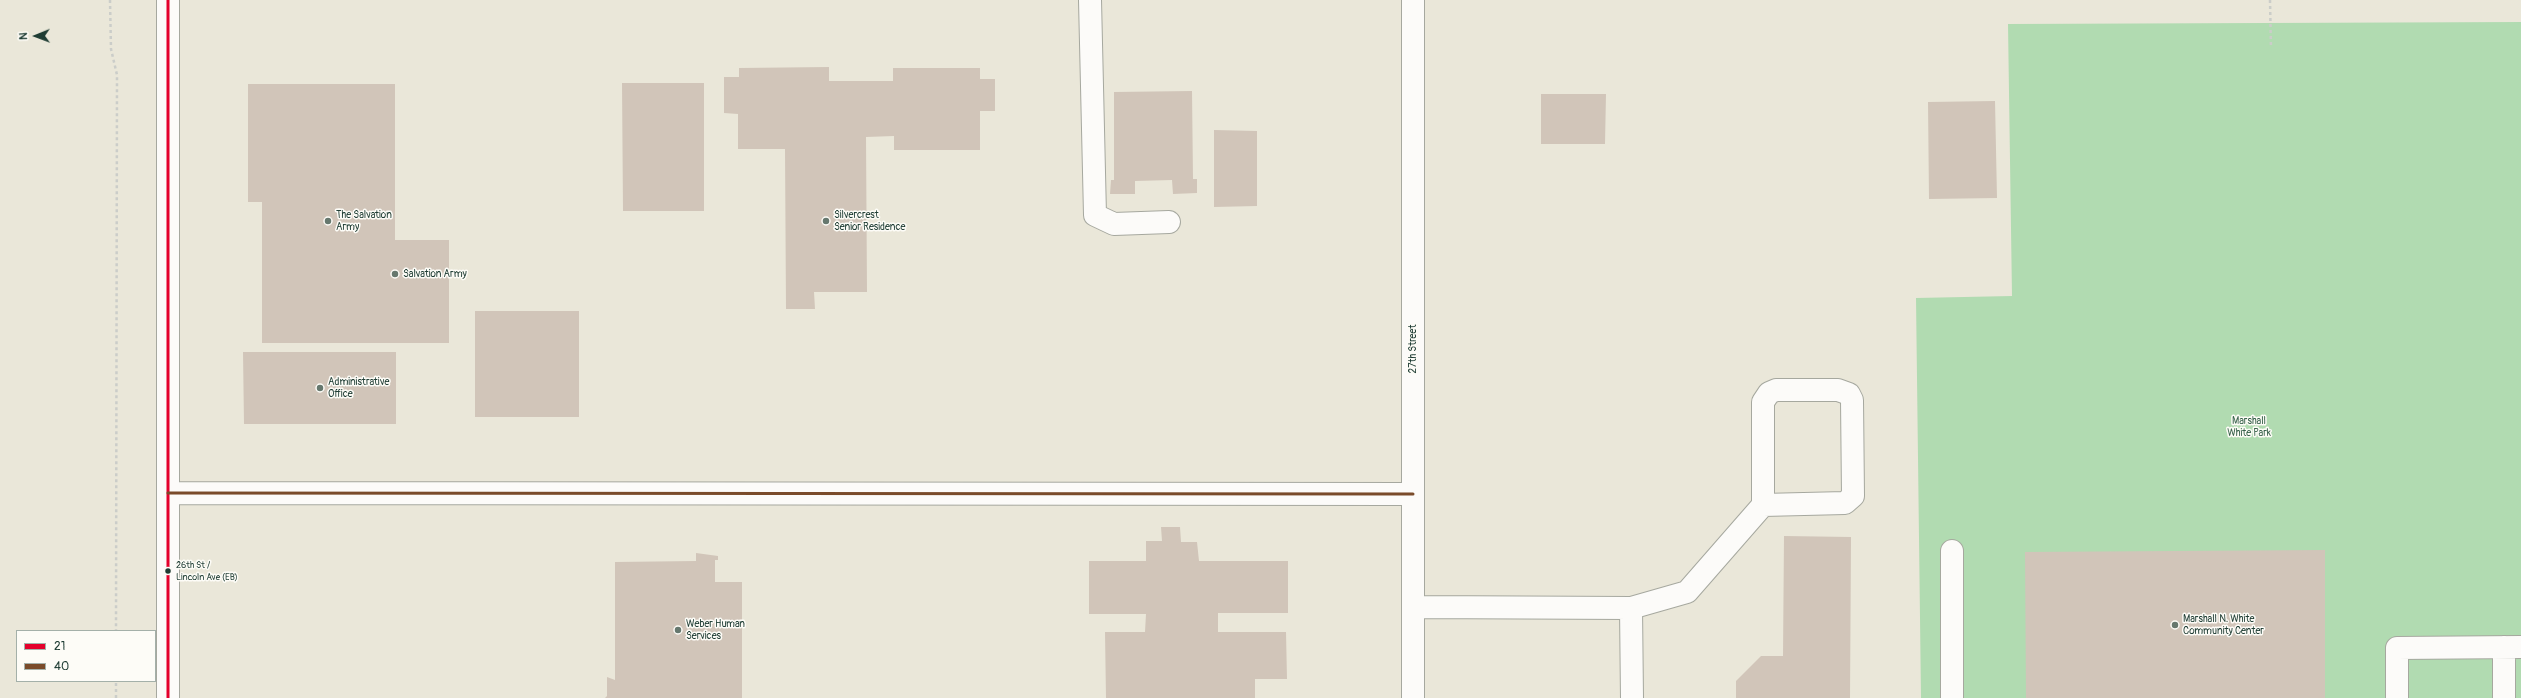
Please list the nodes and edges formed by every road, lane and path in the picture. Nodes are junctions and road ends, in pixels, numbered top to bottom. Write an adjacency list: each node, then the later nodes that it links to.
1 (110, 0): 14 (path)
2 (168, 0): 8 (street)
3 (1090, 0): 7 (street)
4 (1413, 0): 9 (street, 27th Street)
5 (2270, 0): 6 (path)
6 (2271, 48)
7 (1169, 222)
8 (168, 493): 9 (street); 18 (street)
9 (1413, 494): 12 (street, 27th Street)
10 (1763, 505): 10 (street); 13 (street)
11 (1952, 551): 21 (street)
12 (1413, 607): 13 (street); 19 (street, 27th Street)
13 (1631, 608): 20 (street)
14 (116, 630)
15 (2512, 648): 22 (street); 23 (street)
16 (116, 682): 17 (path)
17 (116, 698)
18 (168, 698)
19 (1413, 698)
20 (1632, 698)
21 (1952, 698)
22 (2397, 698)
23 (2504, 698)

